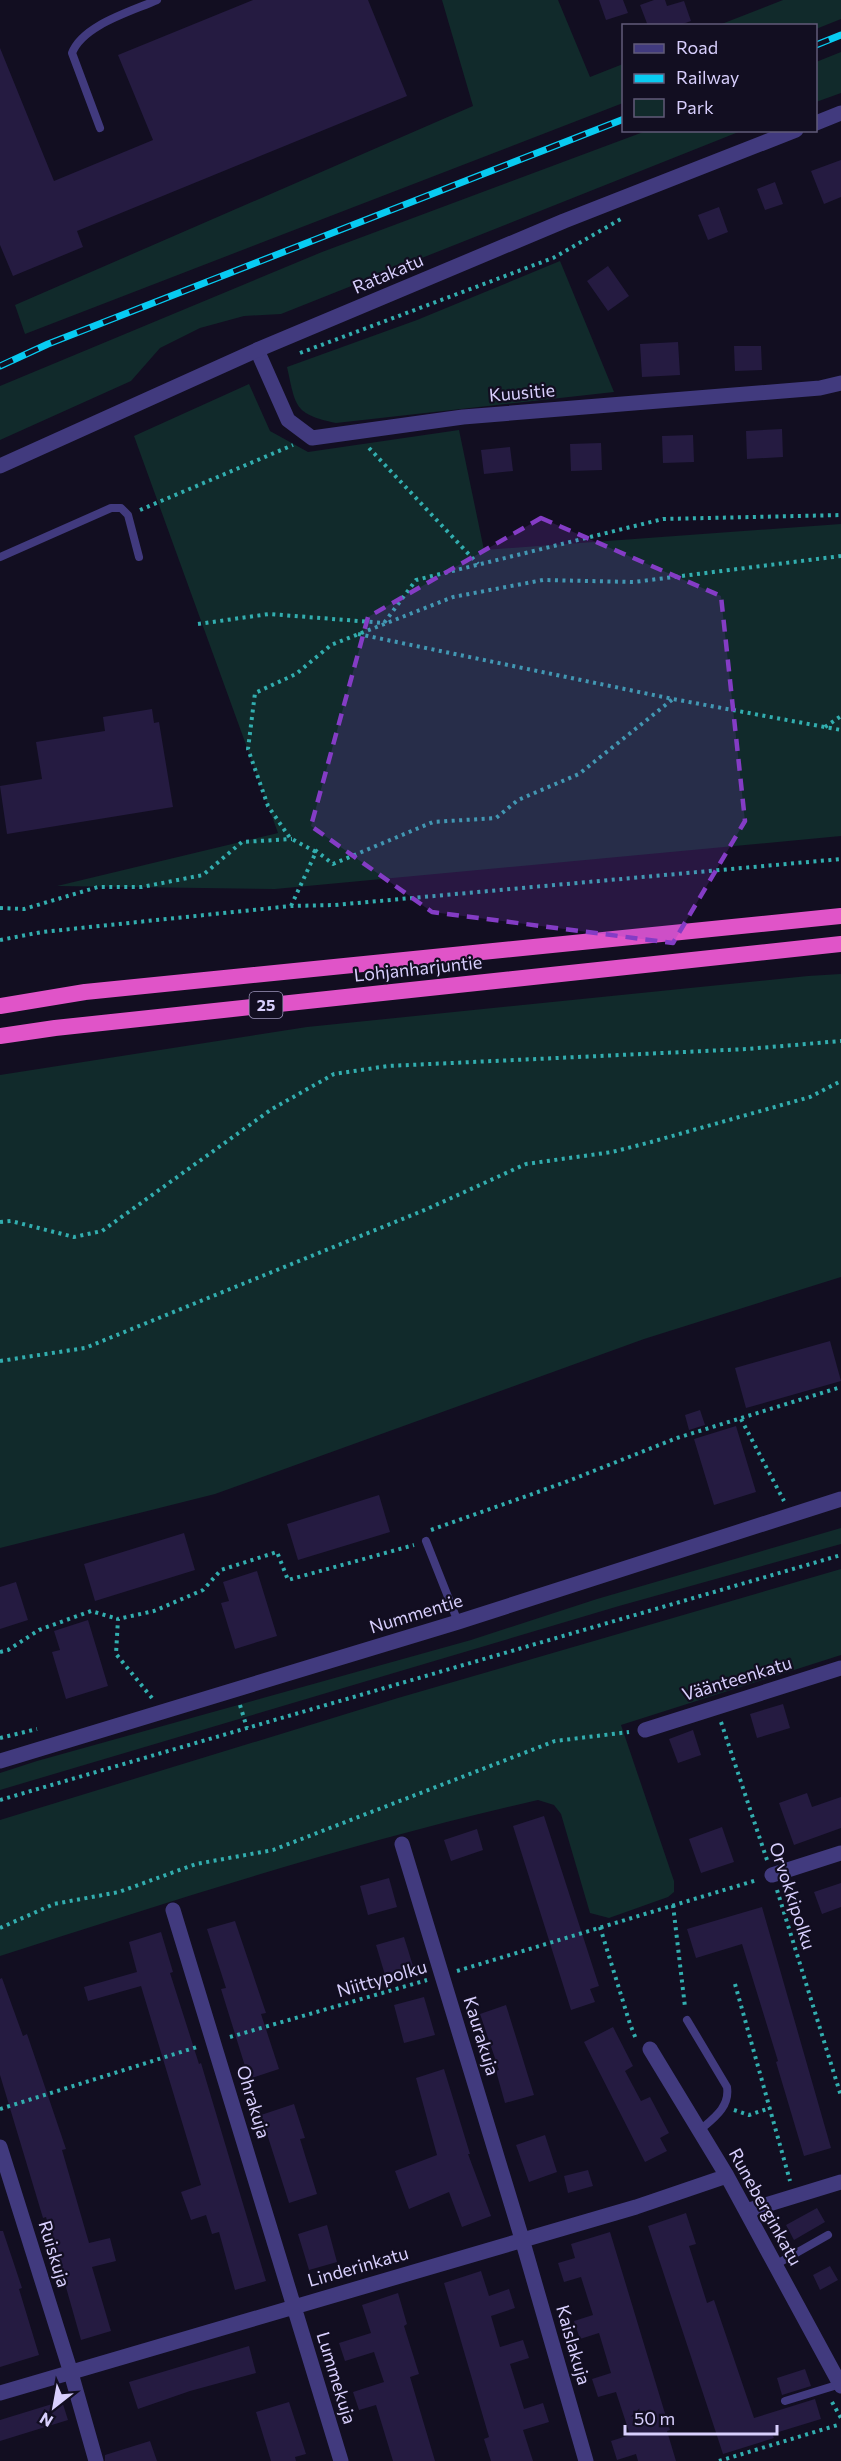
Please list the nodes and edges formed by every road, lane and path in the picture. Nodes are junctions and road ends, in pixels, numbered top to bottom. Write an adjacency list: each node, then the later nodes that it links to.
1 (157, 0): 4 (lane)
2 (841, 113): 3 (street)
3 (817, 123)
4 (100, 128)
5 (791, 132): 7 (street, Ratakatu)
6 (622, 218): 8 (path)
7 (257, 350): 11 (street); 12 (street, Ratakatu)
8 (295, 355)
9 (841, 383): 10 (street, Kuusitie)
10 (355, 432): 11 (street, Kuusitie); 18 (path)
11 (312, 438): 13 (path)
12 (0, 466)
13 (128, 515): 16 (lane); 17 (lane)
14 (841, 515): 18 (path)
15 (841, 556): 19 (path)
16 (0, 557)
17 (139, 557)
18 (478, 564): 19 (path)
19 (384, 622): 20 (path); 21 (path)
20 (198, 624)
21 (357, 634): 22 (path); 26 (path)
22 (673, 699): 24 (path); 27 (path)
23 (841, 716): 24 (path)
24 (825, 727): 25 (path)
25 (841, 730)
26 (290, 838): 27 (path); 30 (path)
27 (316, 852): 29 (path)
28 (841, 859): 29 (path)
29 (291, 906): 32 (path)
30 (0, 908)
31 (841, 916): 34 (highway, Lohjanharjuntie / 25)
32 (0, 940)
33 (841, 944): 35 (highway, Lohjanharjuntie / 25)
34 (0, 1006)
35 (0, 1036)
36 (841, 1041): 38 (path)
37 (841, 1081): 39 (path)
38 (0, 1222)
39 (0, 1361)
40 (841, 1387): 41 (path)
41 (741, 1419): 43 (path); 44 (path)
42 (841, 1499): 47 (street, Nummentie)
43 (784, 1501)
44 (426, 1541): 46 (path); 47 (lane)
45 (841, 1555): 54 (path)
46 (117, 1619): 48 (path); 50 (path)
47 (458, 1622): 53 (street, Nummentie)
48 (0, 1652)
49 (841, 1668): 51 (street, Väänteenkatu)
50 (153, 1700)
51 (716, 1706): 52 (street, Väänteenkatu); 57 (path, Orvokkipolku)
52 (645, 1730): 61 (path)
53 (0, 1761)
54 (0, 1800)
55 (402, 1844): 62 (street, Kaurakuja)
56 (841, 1853): 57 (street)
57 (772, 1875): 58 (path, Niittypolku); 68 (path, Orvokkipolku)
58 (672, 1905): 60 (path, Niittypolku); 64 (path)
59 (173, 1910): 66 (street, Ohrakuja)
60 (600, 1927): 62 (path, Niittypolku); 65 (path)
61 (0, 1928)
62 (442, 1976): 66 (path, Niittypolku); 79 (street, Kaurakuja)
63 (735, 1984): 70 (path)
64 (687, 2020): 69 (lane)
65 (630, 2024)
66 (215, 2041): 71 (path, Niittypolku); 81 (street, Ohrakuja)
67 (650, 2049): 72 (street, Runeberginkatu)
68 (841, 2096)
69 (724, 2106): 70 (path); 72 (lane)
70 (770, 2108): 76 (path)
71 (0, 2109)
72 (700, 2130): 74 (street, Runeberginkatu)
73 (0, 2147): 82 (street, Ruiskuja)
74 (727, 2176): 77 (street, Runeberginkatu); 79 (street, Linderinkatu)
75 (841, 2182): 76 (street)
76 (795, 2196): 77 (street)
77 (746, 2211): 80 (street, Runeberginkatu)
78 (828, 2235): 80 (lane)
79 (522, 2239): 81 (street, Linderinkatu); 90 (street, Kaislakuja)
80 (775, 2265): 83 (street, Runeberginkatu)
81 (294, 2306): 82 (street, Linderinkatu); 89 (street, Lummekuja)
82 (71, 2373): 84 (street, Linderinkatu); 88 (street, Ruiskuja)
83 (835, 2386): 85 (lane); 86 (path)
84 (0, 2394)
85 (785, 2402)
86 (841, 2418)
87 (841, 2424): 91 (path)
88 (96, 2461)
89 (341, 2461)
90 (586, 2461)
91 (719, 2461)

